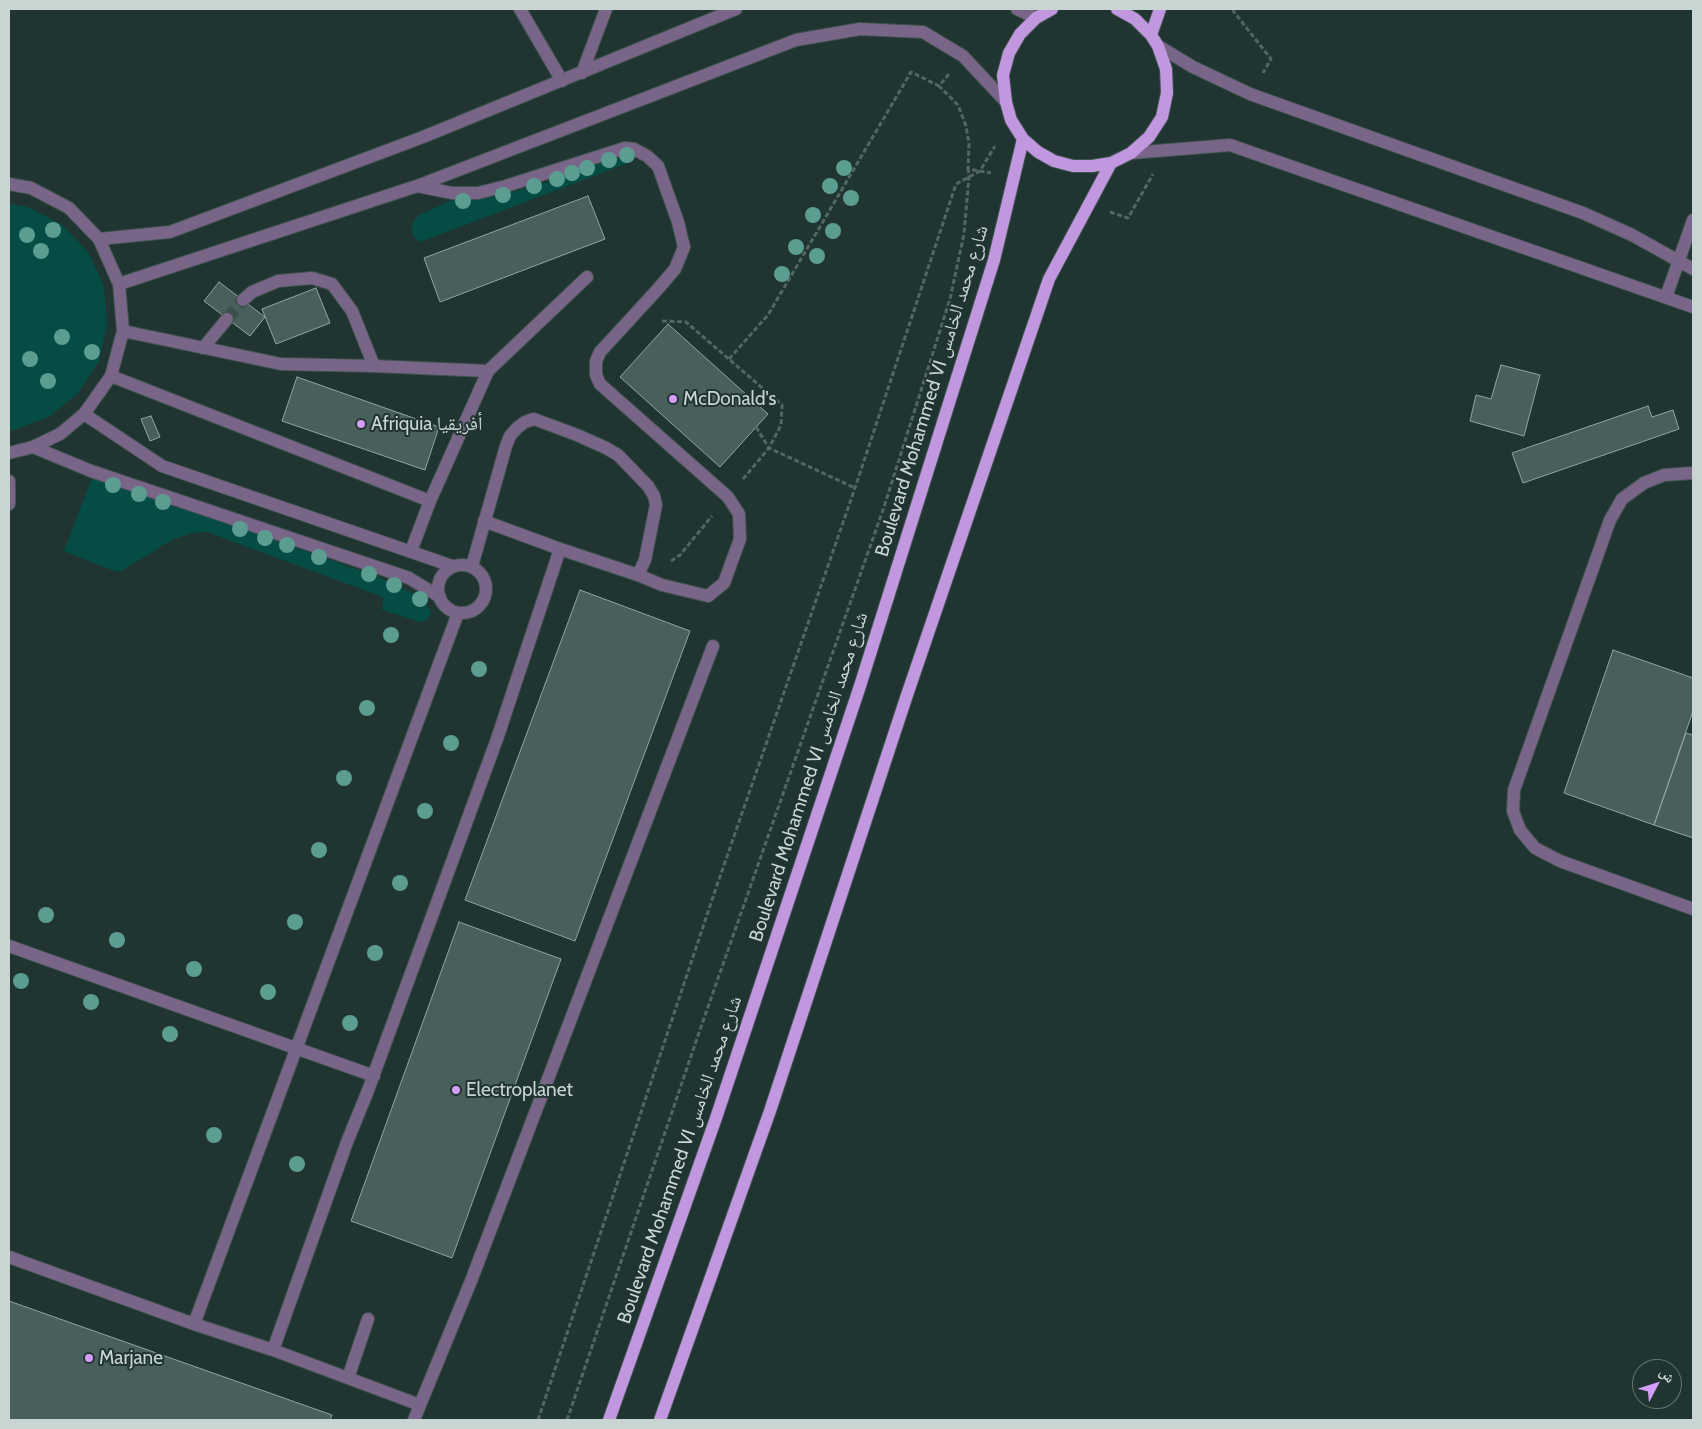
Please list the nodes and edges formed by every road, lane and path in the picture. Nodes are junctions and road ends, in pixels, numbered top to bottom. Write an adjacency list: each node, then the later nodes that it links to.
1 (520, 9): 14 (street)
2 (606, 9): 13 (street)
3 (736, 9): 13 (street)
4 (1016, 9): 9 (street)
5 (1052, 9): 9 (main road)
6 (1117, 9): 10 (main road)
7 (1160, 9): 10 (main road)
8 (1233, 9): 16 (path)
9 (1036, 18): 17 (main road)
10 (1150, 34): 11 (main road)
11 (1158, 46): 16 (street); 20 (main road)
12 (963, 56): 15 (path); 17 (street); 28 (street)
13 (582, 73): 14 (street)
14 (562, 81): 31 (street)
15 (939, 86): 22 (path); 43 (path)
16 (1250, 94): 32 (street)
17 (1006, 102): 18 (main road)
18 (1011, 120): 19 (main road); 23 (path)
19 (1023, 139): 21 (main road); 26 (main road, Boulevard Mohammed VI شارع محمد الخامس)
20 (1131, 153): 21 (main road); 36 (street)
21 (1111, 163): 29 (main road)
22 (968, 168): 23 (path); 25 (path)
23 (980, 171): 25 (path); 26 (path)
24 (1155, 172): 29 (path)
25 (969, 177): 54 (path); 80 (path)
26 (1014, 178): 81 (main road, Boulevard Mohammed VI شارع محمد الخامس)
27 (9, 184): 31 (street)
28 (417, 186): 35 (street); 38 (street)
29 (1088, 206): 82 (main road)
30 (1693, 220): 32 (street)
31 (99, 239): 35 (street)
32 (1679, 260): 33 (street); 36 (street)
33 (1693, 269)
34 (587, 277): 45 (street)
35 (119, 284): 41 (street)
36 (1666, 297): 39 (street)
37 (243, 300): 44 (street)
38 (648, 300): 43 (path); 55 (street)
39 (1693, 307)
40 (227, 319): 42 (street)
41 (123, 331): 42 (street); 46 (street)
42 (203, 348): 44 (street)
43 (729, 359): 50 (path)
44 (374, 366): 45 (street)
45 (488, 371): 56 (street)
46 (111, 376): 47 (street); 56 (street)
47 (84, 414): 49 (street); 60 (street)
48 (756, 427): 50 (path)
49 (33, 447): 51 (street); 65 (street)
50 (769, 448): 54 (path); 55 (path)
51 (9, 453)
52 (1693, 473): 68 (street)
53 (9, 481): 57 (street)
54 (855, 488): 79 (path)
55 (728, 497): 61 (path); 64 (street)
56 (430, 501): 60 (street)
57 (9, 504)
58 (484, 521): 59 (street); 61 (street); 63 (street)
59 (560, 549): 64 (street); 71 (street)
60 (412, 552): 62 (street)
61 (645, 560): 64 (street)
62 (452, 566): 63 (street); 65 (street)
63 (472, 566): 66 (street)
64 (638, 575)
65 (440, 597): 66 (street)
66 (458, 613): 70 (street)
67 (713, 646): 77 (street)
68 (1693, 909)
69 (9, 946): 70 (street)
70 (297, 1048): 71 (street); 74 (street)
71 (374, 1076): 75 (street)
72 (9, 1257): 74 (street)
73 (368, 1319): 76 (street)
74 (194, 1324): 75 (street)
75 (273, 1350): 76 (street)
76 (348, 1378): 77 (street)
77 (420, 1405): 78 (street)
78 (414, 1420)
79 (538, 1420)
80 (567, 1420)
81 (609, 1420)
82 (660, 1420)

